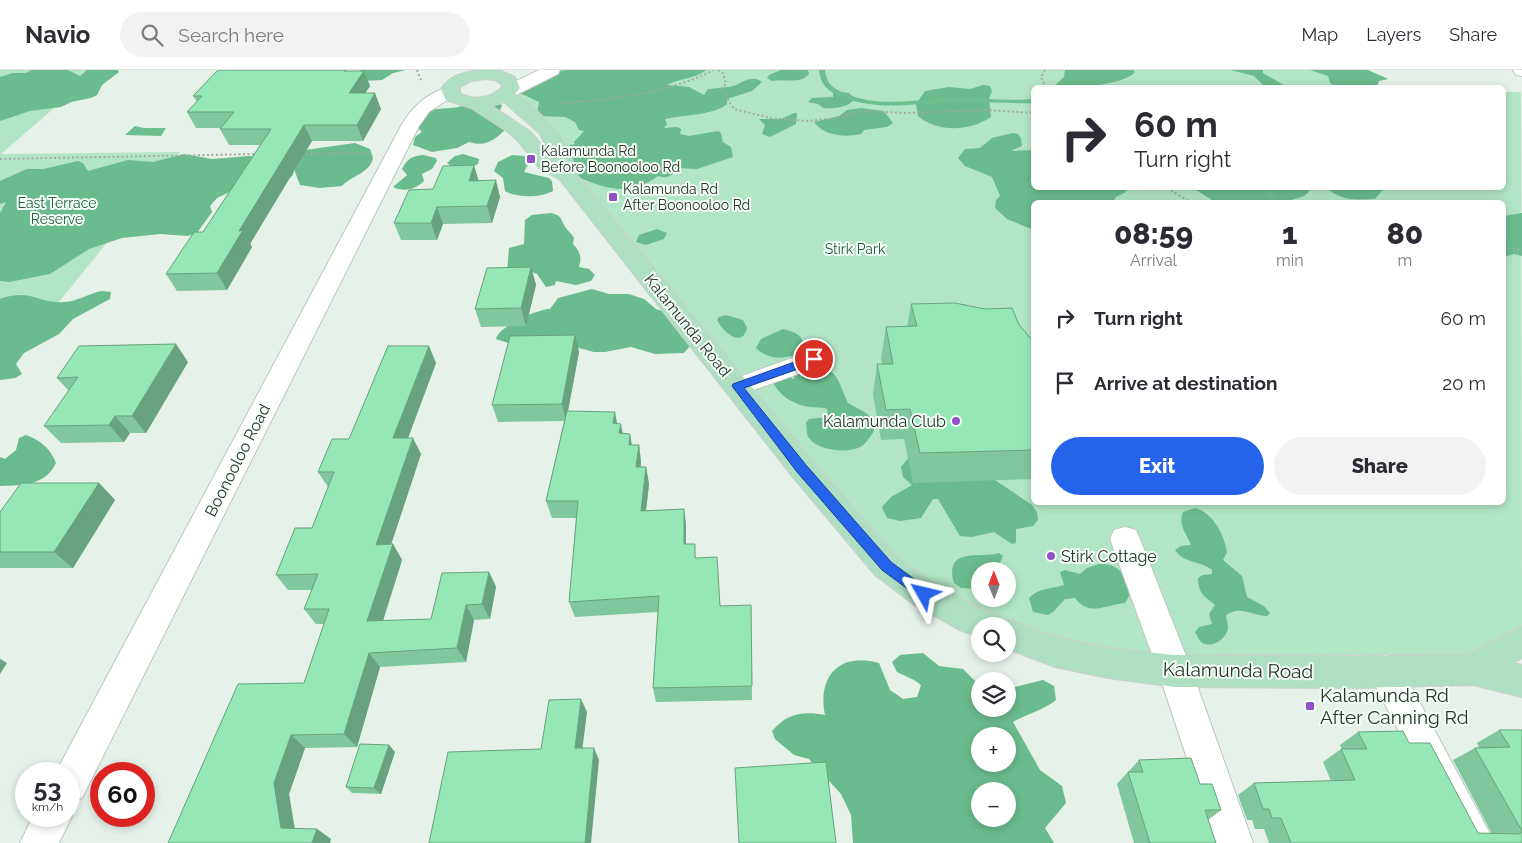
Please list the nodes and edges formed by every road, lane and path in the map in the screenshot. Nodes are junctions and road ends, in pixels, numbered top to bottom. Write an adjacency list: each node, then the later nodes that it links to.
1 (519, 70): 7 (street)
2 (552, 70): 10 (street)
3 (714, 70): 12 (path)
4 (718, 70): 13 (path)
5 (1045, 70): 8 (path)
6 (439, 72): 9 (main road)
7 (491, 73): 9 (main road); 10 (main road)
8 (1045, 85)
9 (450, 90): 11 (main road, Kalamunda Road); 14 (street, Boonooloo Road)
10 (506, 94): 11 (main road); 19 (main road, Kalamunda Road)
11 (470, 102): 14 (street, Boonooloo Road); 19 (main road, Kalamunda Road)
12 (548, 104)
13 (1031, 113)
14 (406, 135): 34 (street, Boonooloo Road)
15 (366, 153): 17 (path)
16 (258, 154): 18 (path)
17 (297, 154)
18 (0, 159)
19 (567, 176): 25 (main road, Kalamunda Road)
20 (1170, 190): 21 (path)
21 (1187, 200)
22 (1506, 247): 23 (path)
23 (1522, 251)
24 (814, 359): 25 (street)
25 (737, 386): 27 (main road, Kalamunda Road)
26 (1125, 539): 31 (street)
27 (971, 620)
28 (1016, 637): 31 (main road, Kalamunda Road)
29 (1522, 641): 30 (main road, Kalamunda Road)
30 (1472, 669): 32 (main road, Kalamunda Road); 33 (main road, Kalamunda Road)
31 (1175, 671): 32 (main road, Kalamunda Road); 37 (street)
32 (1385, 671): 38 (street)
33 (1521, 681)
34 (80, 764)
35 (47, 827): 36 (street)
36 (39, 843)
37 (1234, 843)
38 (1476, 843)

